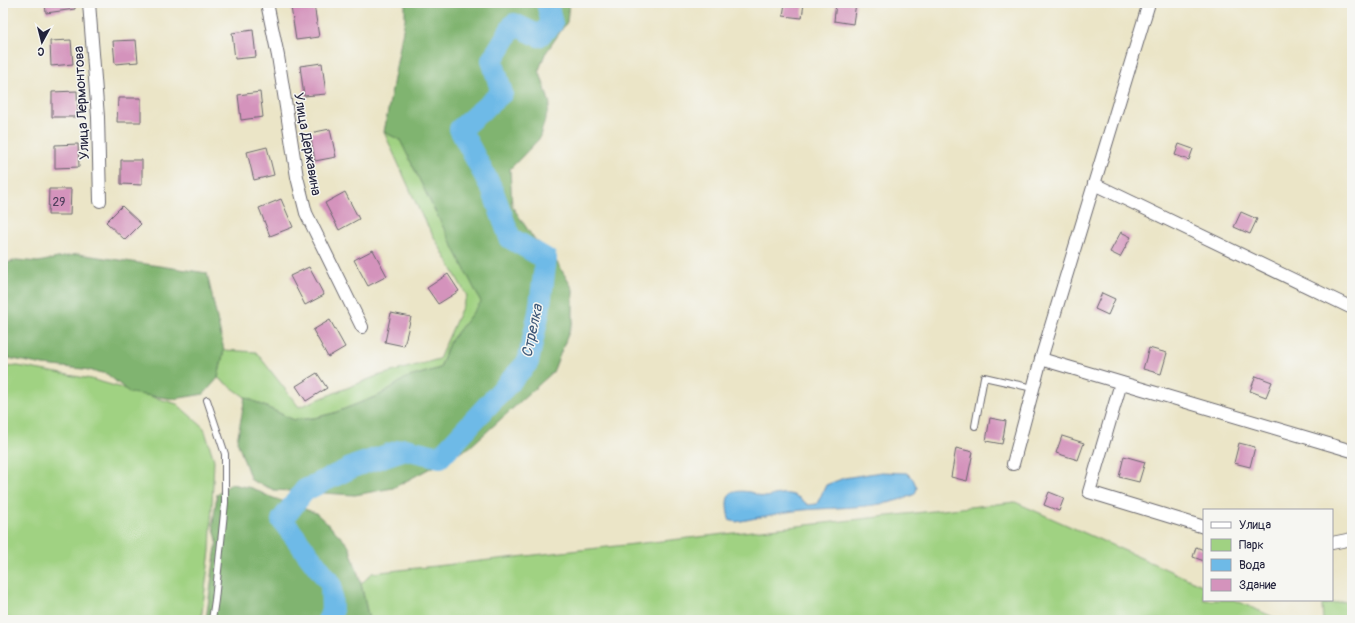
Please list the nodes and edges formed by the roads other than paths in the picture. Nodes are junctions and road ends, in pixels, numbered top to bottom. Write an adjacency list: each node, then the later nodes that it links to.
1 (89, 3): 5 (street, Улица Лермонтова)
2 (267, 3): 7 (street, Улица Державина)
3 (1149, 3): 4 (street)
4 (1094, 184): 6 (street); 8 (street)
5 (100, 201)
6 (1352, 308)
7 (362, 327)
8 (1041, 359): 9 (street); 10 (street)
9 (1121, 383): 13 (street); 15 (street)
10 (1033, 388): 12 (lane); 14 (street)
11 (207, 400): 18 (lane)
12 (975, 426)
13 (1352, 451)
14 (1013, 464)
15 (1203, 527)
16 (1352, 539): 17 (street)
17 (1333, 543)
18 (212, 620)

